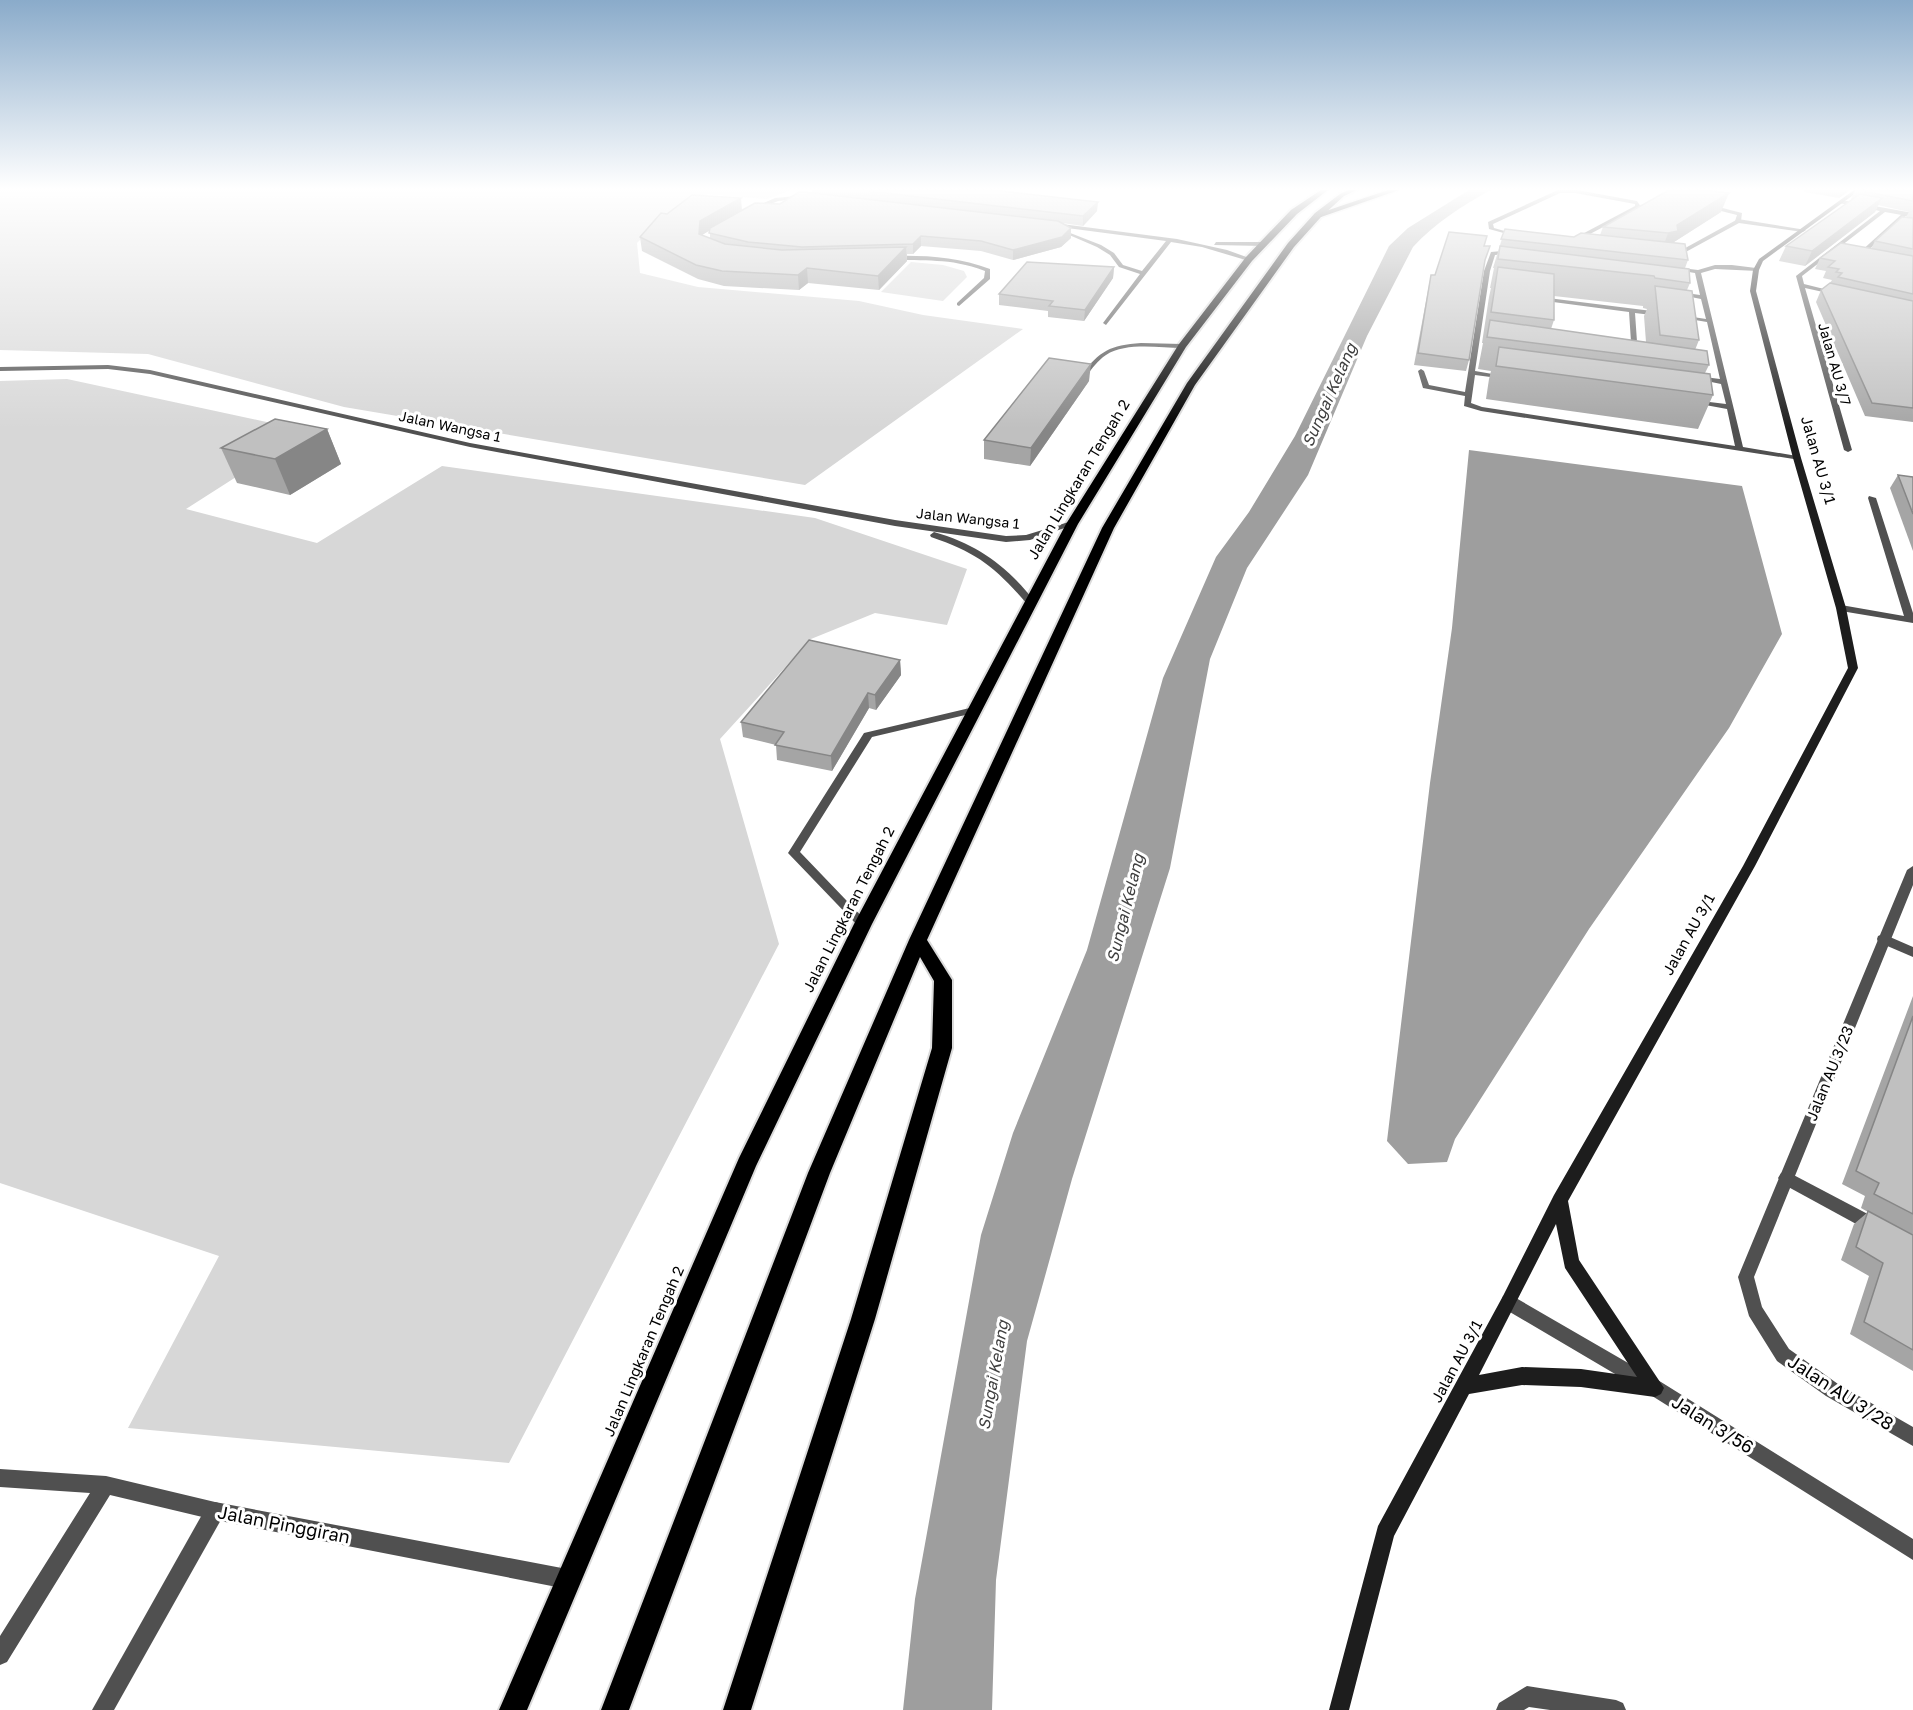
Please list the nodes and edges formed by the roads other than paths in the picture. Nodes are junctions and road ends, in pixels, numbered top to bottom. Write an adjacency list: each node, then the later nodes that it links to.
1 (988, 270): 21 (street)
2 (1133, 270): 12 (street)
3 (1146, 270): 12 (street)
4 (1241, 270): 27 (highway, Jalan Lingkaran Tengah 2)
5 (1273, 270): 54 (highway)
6 (1679, 270): 11 (street)
7 (1705, 270): 11 (street)
8 (1756, 270): 43 (main road, Jalan AU 3/1)
9 (1807, 270): 14 (street)
10 (1487, 271): 13 (street); 15 (street)
11 (1698, 272): 19 (street)
12 (1143, 273): 26 (street)
13 (1498, 273)
14 (1800, 285): 18 (street); 42 (street, Jalan AU 3/7)
15 (1485, 292): 17 (street); 28 (street)
16 (1670, 293): 19 (street)
17 (1497, 294)
18 (1845, 294)
19 (1704, 297): 25 (street)
20 (1530, 298): 22 (street)
21 (959, 304)
22 (1632, 311): 23 (street); 31 (street)
23 (1665, 315)
24 (1677, 316): 25 (street)
25 (1710, 321): 37 (street)
26 (1106, 323)
27 (1182, 346): 34 (street); 46 (highway, Jalan Lingkaran Tengah 2)
28 (1475, 346): 29 (street); 33 (street)
29 (1487, 348)
30 (0, 369): 45 (street, Jalan Wangsa 1)
31 (1636, 369)
32 (1421, 371): 38 (street)
33 (1472, 373): 36 (street); 38 (street)
34 (1084, 375)
35 (1691, 377): 37 (street)
36 (1519, 379)
37 (1724, 382): 40 (street)
38 (1468, 395): 41 (street)
39 (1683, 401): 40 (street)
40 (1731, 407): 41 (street)
41 (1740, 449): 43 (street)
42 (1848, 450)
43 (1797, 458): 48 (main road, Jalan AU 3/1)
44 (1872, 498): 49 (street)
45 (896, 523): 46 (street, Jalan Wangsa 1); 47 (street, Jalan Wangsa 1)
46 (1072, 524): 47 (highway, Jalan Lingkaran Tengah 2)
47 (1030, 603): 50 (highway, Jalan Lingkaran Tengah 2)
48 (1841, 608): 49 (street); 57 (main road, Jalan AU 3/1)
49 (1911, 620)
50 (974, 710): 52 (highway, Jalan Lingkaran Tengah 2); 52 (street)
51 (1913, 870): 53 (street, Jalan AU 3/23)
52 (863, 924): 68 (highway, Jalan Lingkaran Tengah 2)
53 (1883, 939): 55 (street); 56 (street, Jalan AU 3/23)
54 (918, 940): 72 (highway); 73 (highway)
55 (1913, 952)
56 (1786, 1178): 58 (street); 59 (street, Jalan AU 3/23)
57 (1560, 1200): 60 (main road, Jalan AU 3/1); 62 (main road)
58 (1892, 1235)
59 (1746, 1277): 63 (street, Jalan AU 3/28)
60 (1509, 1302): 61 (main road, Jalan AU 3/1); 62 (street, Jalan 3/56)
61 (1464, 1386): 62 (main road); 74 (main road, Jalan AU 3/1)
62 (1655, 1388): 67 (street, Jalan 3/56)
63 (1913, 1437)
64 (0, 1478): 65 (street, Jalan Pinggiran)
65 (106, 1485): 66 (street, Jalan Pinggiran); 69 (street)
66 (215, 1511): 68 (street, Jalan Pinggiran); 70 (street)
67 (1913, 1550)
68 (567, 1579): 71 (highway, Jalan Lingkaran Tengah 2)
69 (0, 1655)
70 (102, 1710)
71 (513, 1710)
72 (615, 1710)
73 (737, 1710)
74 (1339, 1710)
75 (1506, 1710): 76 (street)
76 (1616, 1710)

